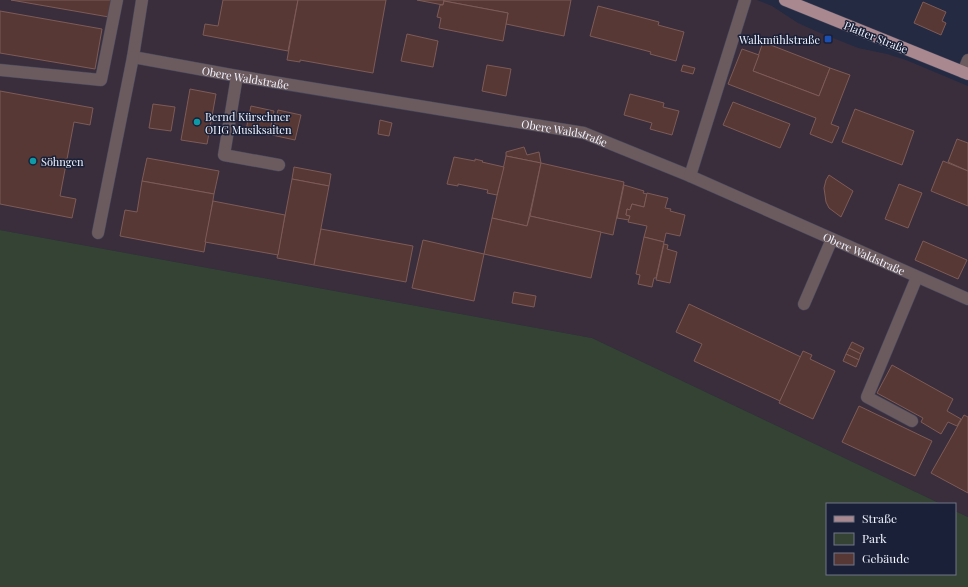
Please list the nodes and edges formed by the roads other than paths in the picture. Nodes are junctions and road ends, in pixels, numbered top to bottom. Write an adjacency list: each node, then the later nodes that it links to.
1 (117, 0): 8 (street)
2 (142, 0): 6 (street)
3 (745, 0): 12 (street)
4 (785, 0): 5 (main road, Platter Straße)
5 (803, 4): 9 (main road, Platter Straße)
6 (133, 57): 10 (street, Obere Waldstraße); 13 (street)
7 (968, 60): 9 (street)
8 (0, 70)
9 (966, 73)
10 (237, 76): 11 (street); 12 (street, Obere Waldstraße)
11 (279, 165)
12 (690, 176): 14 (street, Obere Waldstraße)
13 (98, 233)
14 (832, 239): 15 (street, Obere Waldstraße); 17 (street)
15 (917, 277): 16 (street, Obere Waldstraße); 18 (street)
16 (968, 299)
17 (804, 304)
18 (912, 421)

